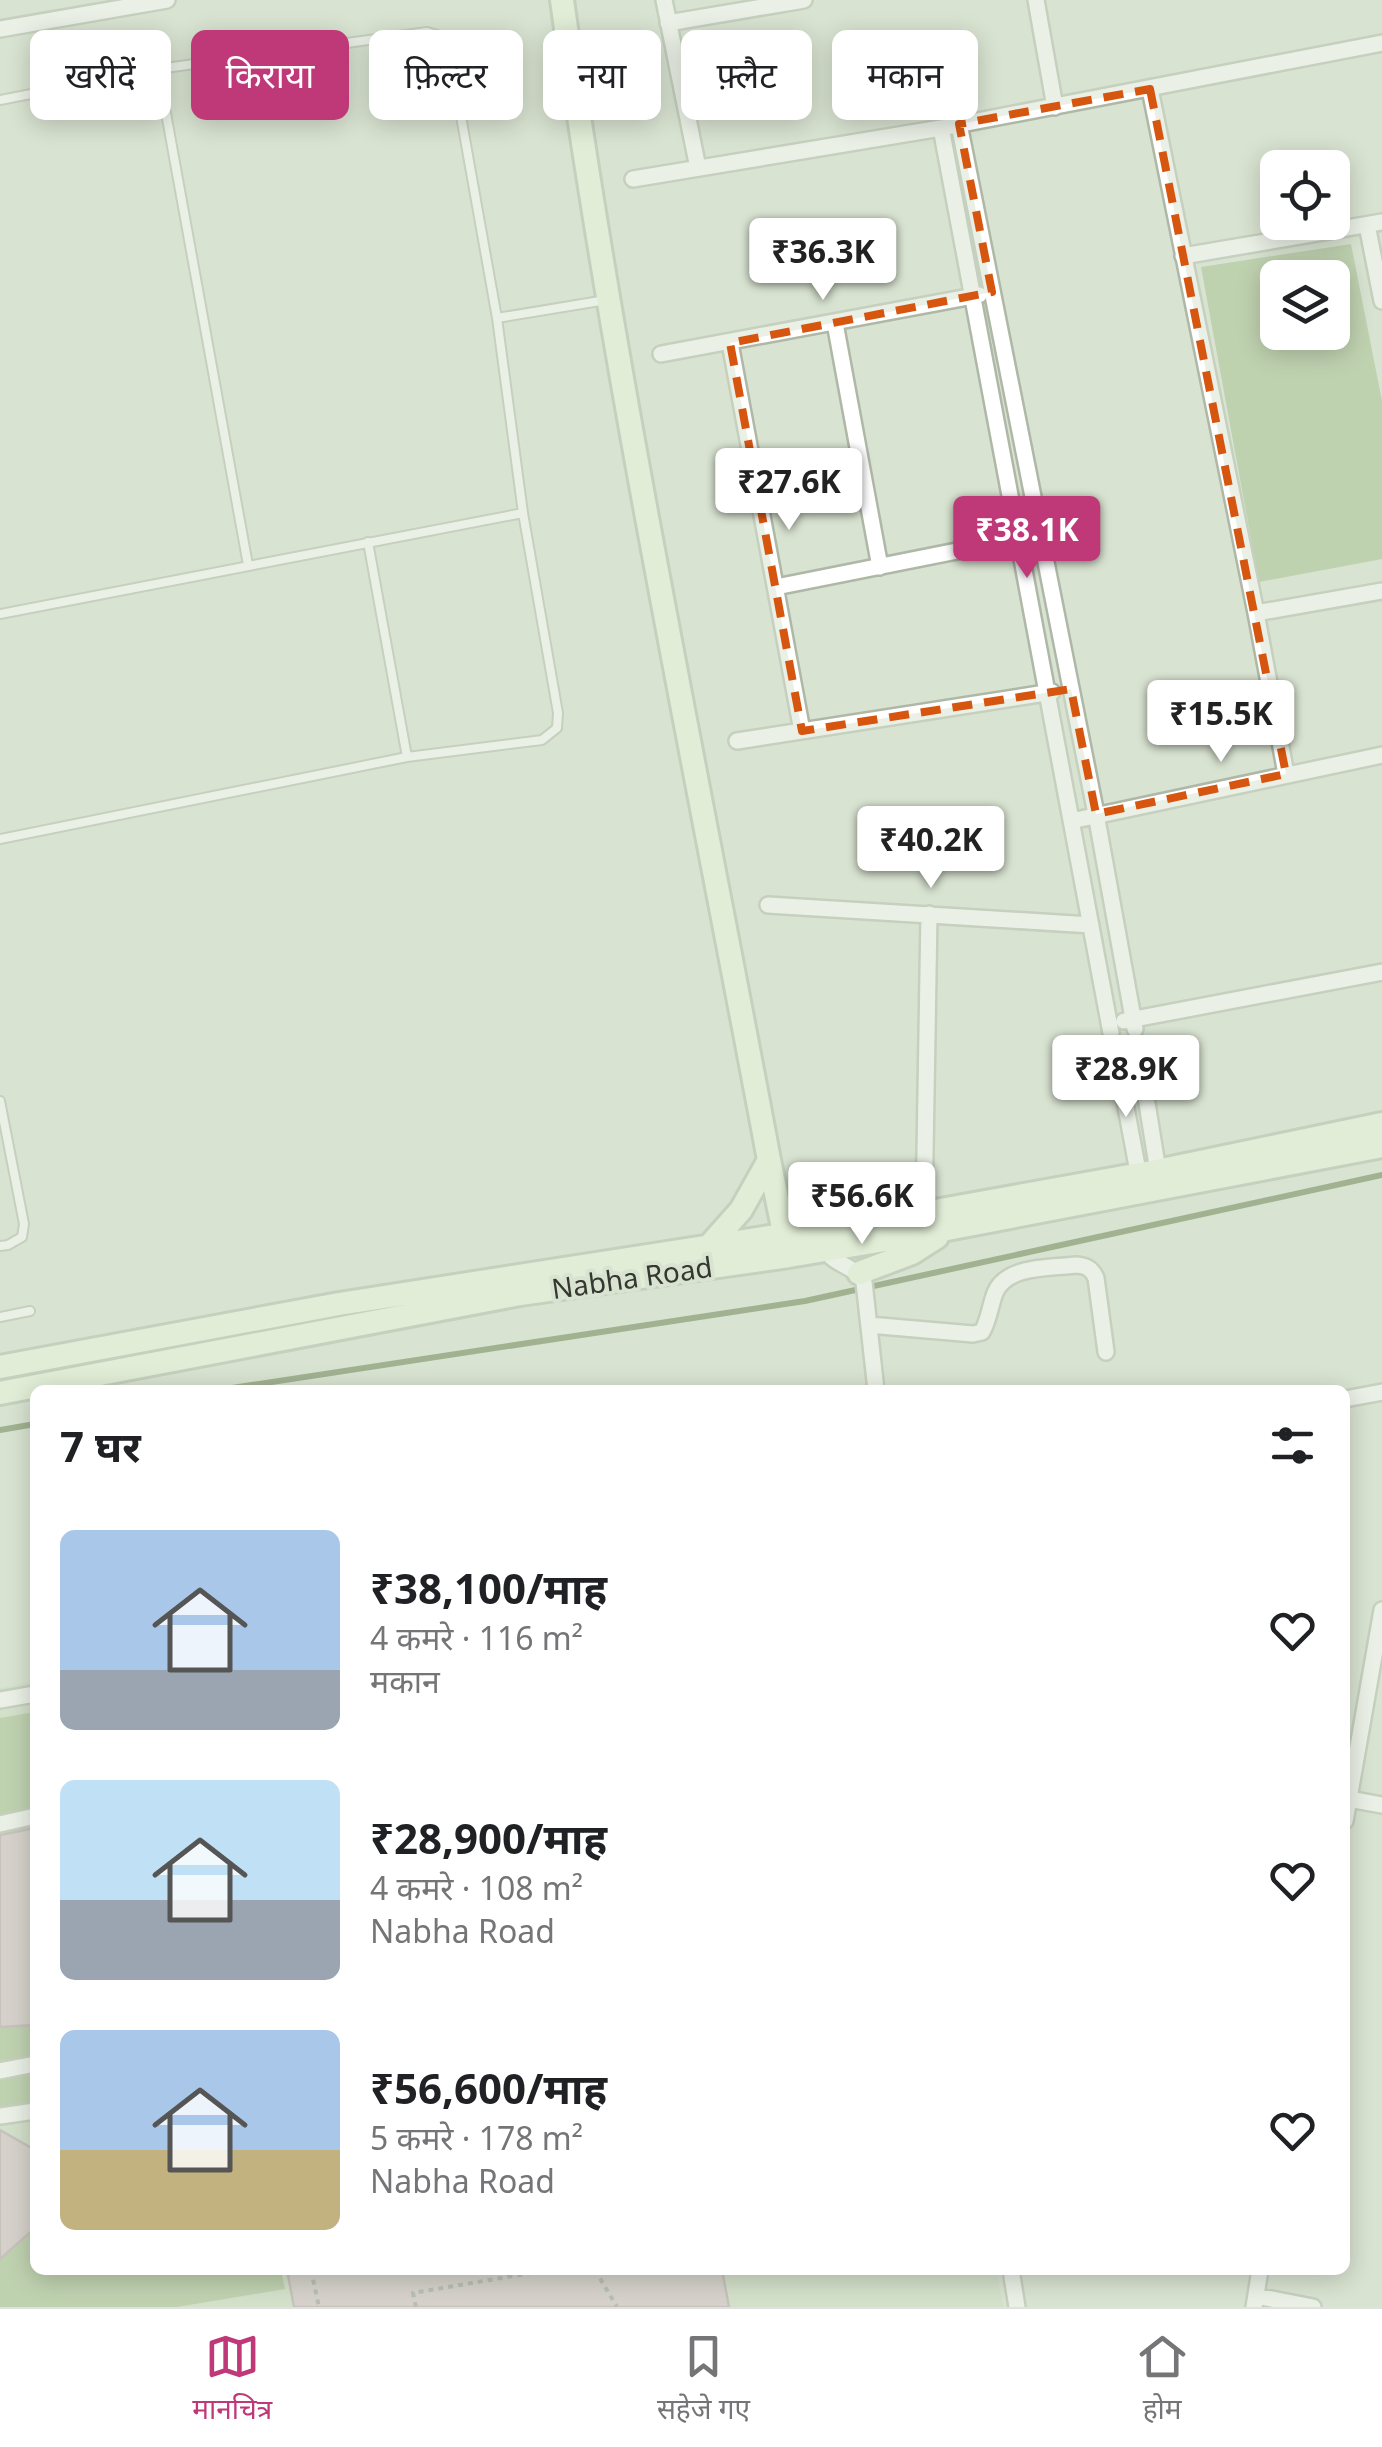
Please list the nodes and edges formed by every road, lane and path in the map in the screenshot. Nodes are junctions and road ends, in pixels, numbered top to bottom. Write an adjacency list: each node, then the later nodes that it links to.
1 (167, 0): 7 (street)
2 (562, 0): 23 (main road)
3 (664, 0): 6 (street)
4 (804, 0): 6 (street)
5 (1036, 0): 13 (street)
6 (668, 23): 17 (street)
7 (0, 30)
8 (1382, 43): 10 (street)
9 (171, 67): 25 (lane)
10 (1150, 89): 13 (street); 20 (street)
11 (30, 94): 12 (lane)
12 (0, 100)
13 (1055, 106): 15 (street)
14 (167, 120): 33 (lane)
15 (959, 124): 16 (street); 21 (street)
16 (941, 128): 17 (street); 22 (street)
17 (698, 168): 18 (street)
18 (633, 179)
19 (1374, 224): 20 (street); 24 (street)
20 (1183, 256): 38 (street)
21 (992, 292): 22 (street); 30 (street)
22 (972, 296): 26 (street); 31 (street)
23 (608, 300): 25 (lane); 58 (main road)
24 (1382, 301)
25 (497, 318): 29 (lane)
26 (835, 323): 27 (street); 34 (street)
27 (730, 343): 28 (street); 35 (street)
28 (661, 354)
29 (523, 512): 32 (lane); 44 (lane)
30 (1040, 534): 31 (street); 39 (street)
31 (1017, 538): 34 (street); 40 (street)
32 (368, 542): 33 (lane); 44 (lane)
33 (248, 565): 37 (lane)
34 (880, 567): 35 (street)
35 (776, 586): 41 (street)
36 (1382, 591): 38 (street)
37 (0, 614)
38 (1256, 614): 45 (street)
39 (1071, 688): 40 (street); 46 (street)
40 (1046, 693): 41 (street); 47 (street)
41 (802, 732): 42 (street)
42 (737, 742)
43 (1382, 754): 45 (street)
44 (407, 757): 48 (lane)
45 (1286, 774): 46 (street)
46 (1096, 814): 47 (street); 53 (street)
47 (1071, 821): 51 (street)
48 (0, 840)
49 (768, 905): 50 (street)
50 (929, 914): 51 (street); 60 (street)
51 (1091, 925): 54 (street)
52 (1382, 972): 53 (street)
53 (1135, 1030): 54 (street); 59 (street)
54 (1112, 1035): 59 (street)
55 (0, 1101): 64 (lane)
56 (1382, 1124): 59 (main road, Nabha Road)
57 (1382, 1146): 59 (main road, Nabha Road)
58 (769, 1160): 63 (main road); 65 (main road)
59 (1150, 1180): 60 (main road, Nabha Road); 61 (main road, Nabha Road)
60 (924, 1213): 62 (main road, Nabha Road)
61 (948, 1229): 62 (main road, Nabha Road); 66 (main road)
62 (823, 1240): 63 (main road, Nabha Road); 66 (street)
63 (787, 1245): 65 (main road, Nabha Road); 67 (main road, Nabha Road)
64 (0, 1246)
65 (709, 1246): 67 (main road, Nabha Road)
66 (863, 1282): 70 (street)
67 (393, 1307): 72 (main road, Nabha Road); 73 (main road, Nabha Road)
68 (30, 1312): 69 (lane)
69 (0, 1317)
70 (869, 1325): 71 (street); 74 (street)
71 (1106, 1352)
72 (0, 1367)
73 (37, 1385)
74 (875, 1385)
75 (30, 1386): 77 (main road, Nabha Road)
76 (1382, 1392): 78 (street)
77 (0, 1393)
78 (1350, 1397)
79 (1382, 1610): 80 (street)
80 (1376, 1683): 83 (street)
81 (30, 1695): 82 (street)
82 (0, 1700)
83 (1350, 1795)
84 (1350, 1799): 85 (street)
85 (1382, 1805)
86 (30, 1817): 87 (street)
87 (0, 1824)
88 (30, 2065): 89 (street)
89 (0, 2071)
90 (30, 2112): 91 (street)
91 (0, 2116)
92 (312, 2275): 98 (path)
93 (519, 2275): 99 (path)
94 (598, 2275): 100 (path)
95 (1012, 2275): 101 (street)
96 (1259, 2275): 97 (street)
97 (1255, 2302): 102 (street)
98 (318, 2307)
99 (416, 2307)
100 (617, 2307)
101 (1017, 2307)
102 (1312, 2307)

